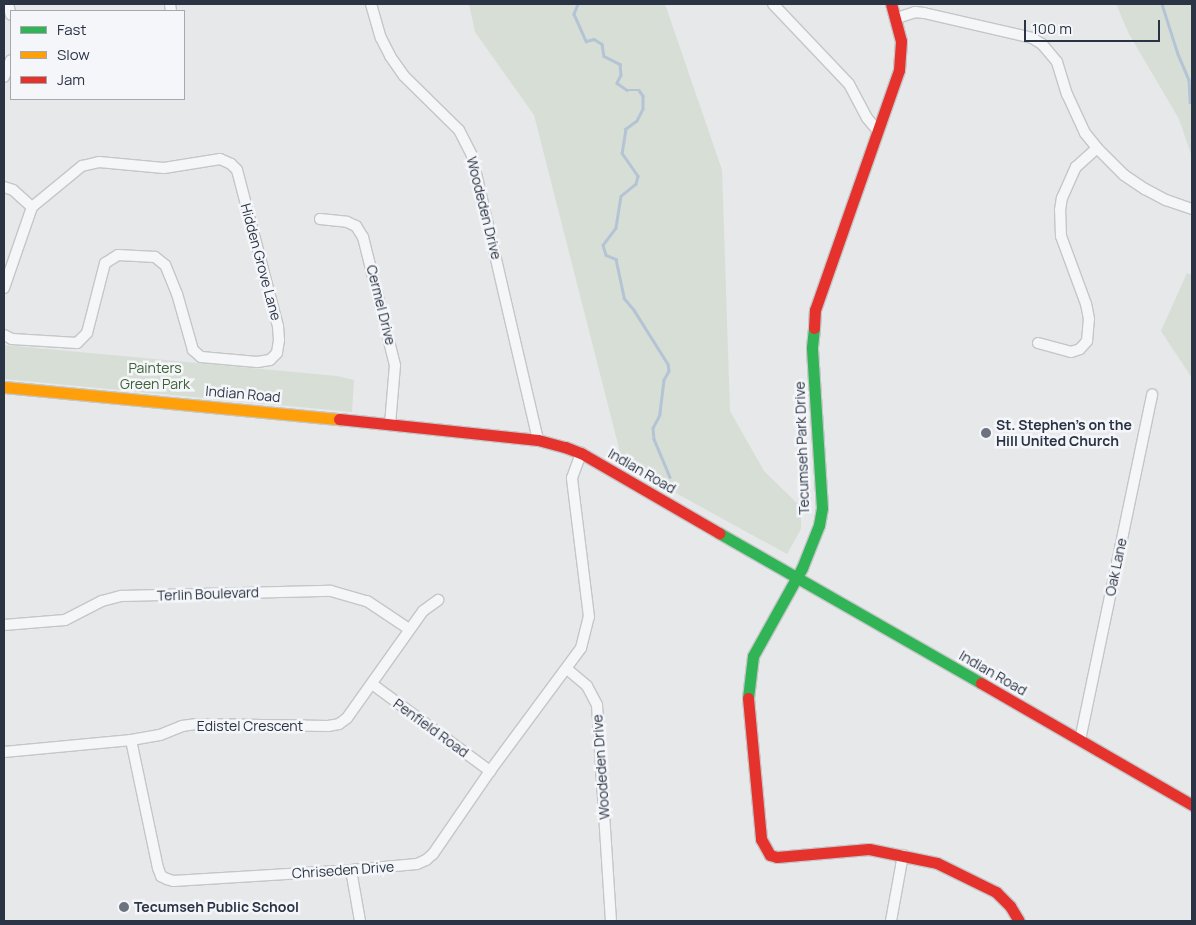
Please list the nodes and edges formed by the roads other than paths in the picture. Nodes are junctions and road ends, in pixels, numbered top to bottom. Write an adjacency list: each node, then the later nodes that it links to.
1 (371, 4): 19 (street, Woodeden Drive)
2 (773, 4): 7 (street)
3 (891, 4): 4 (street, Tecumseh Park Drive)
4 (897, 18): 7 (street, Tecumseh Park Drive); 8 (street)
5 (10, 62): 6 (street)
6 (4, 77)
7 (878, 131): 21 (street, Tecumseh Park Drive)
8 (1096, 148): 11 (street); 15 (street)
9 (4, 187): 10 (street)
10 (32, 207): 13 (street); 14 (street, Hidden Grove Lane)
11 (1192, 208)
12 (320, 219): 18 (street, Cermel Drive)
13 (4, 288)
14 (4, 335)
15 (1038, 343)
16 (4, 387): 18 (street, Indian Road)
17 (1152, 394): 28 (street, Oak Lane)
18 (390, 424): 19 (street, Indian Road)
19 (538, 440): 20 (street, Indian Road)
20 (581, 453): 21 (street, Indian Road); 25 (street)
21 (797, 577): 28 (street, Indian Road); 32 (street, Tecumseh Park Drive)
22 (438, 600): 24 (street, Edistel Crescent)
23 (4, 625): 24 (street, Terlin Boulevard)
24 (409, 629): 26 (street, Edistel Crescent)
25 (567, 669): 30 (street, Chriseden Drive); 35 (street, Woodeden Drive)
26 (372, 684): 27 (street, Edistel Crescent); 30 (street, Penfield Road)
27 (131, 740): 29 (street, Edistel Crescent); 33 (street, Chriseden Drive)
28 (1080, 740): 31 (street, Indian Road)
29 (4, 752)
30 (490, 771): 33 (street, Chriseden Drive)
31 (1192, 805)
32 (903, 855): 36 (street); 37 (street, Tecumseh Park Drive)
33 (351, 870): 34 (street)
34 (360, 921)
35 (611, 921)
36 (890, 921)
37 (1019, 921)

